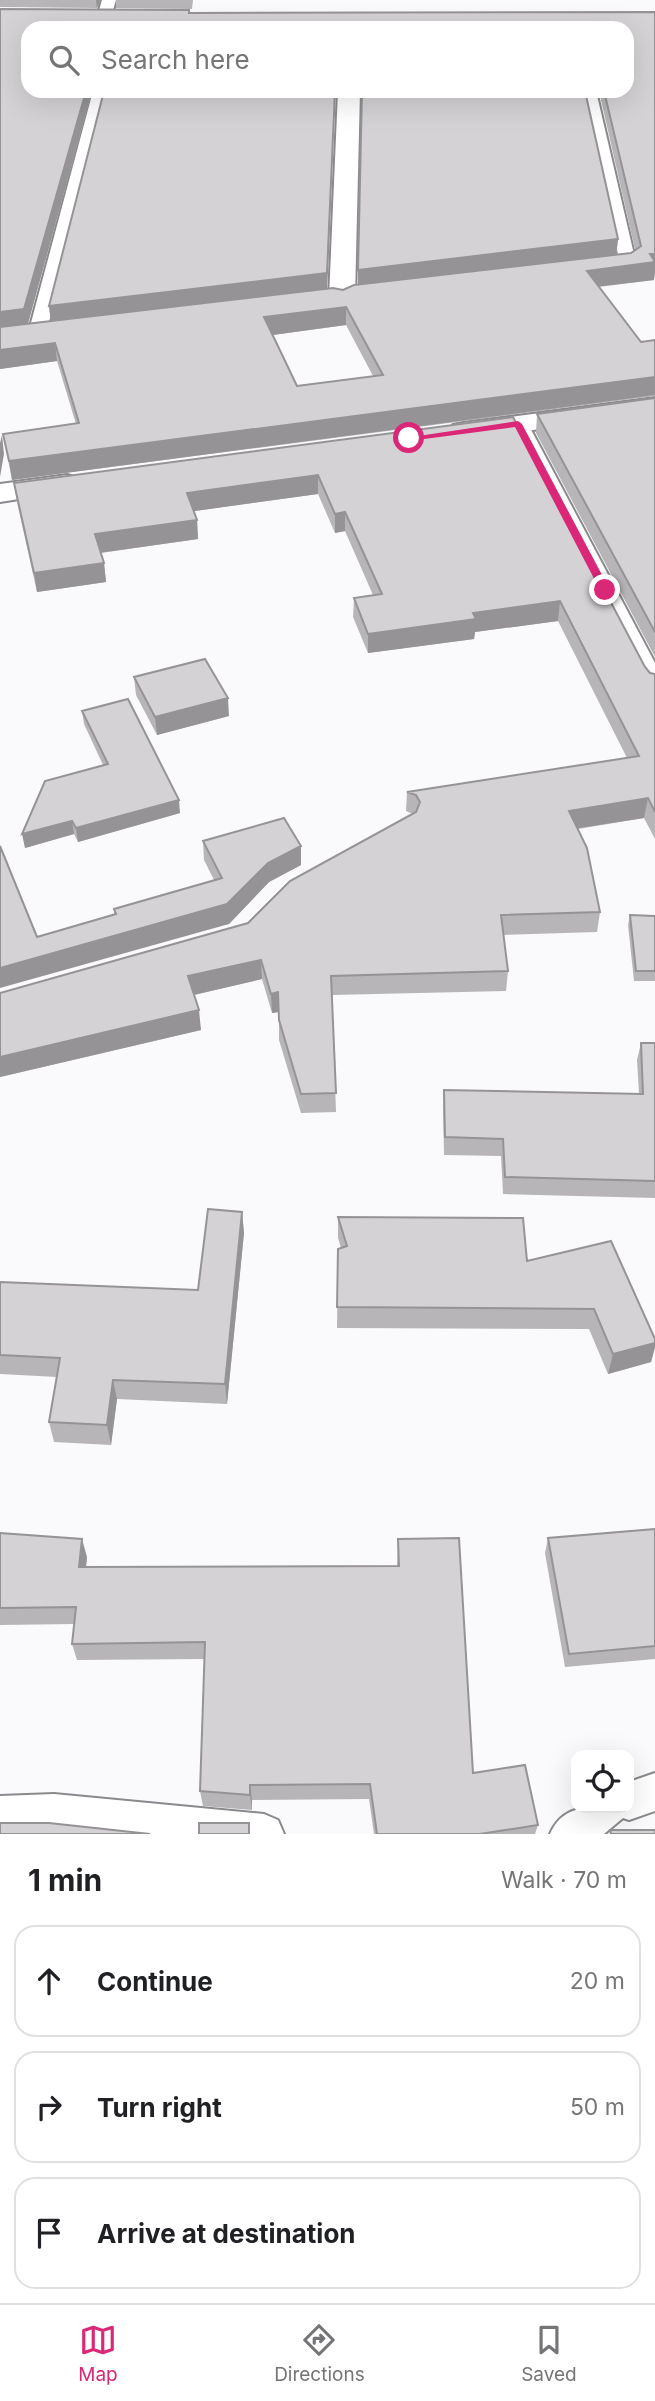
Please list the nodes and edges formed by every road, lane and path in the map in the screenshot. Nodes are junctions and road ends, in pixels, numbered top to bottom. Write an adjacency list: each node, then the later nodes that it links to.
1 (111, 12): 2 (street)
2 (78, 17)
3 (98, 98): 8 (lane)
4 (349, 98): 7 (street)
5 (591, 98): 6 (lane)
6 (587, 268)
7 (342, 298)
8 (38, 334)
9 (655, 406): 10 (street)
10 (518, 424): 11 (street); 14 (lane)
11 (436, 435)
12 (95, 481): 13 (street)
13 (0, 493)
14 (655, 685)
15 (655, 1792): 16 (lane)
16 (634, 1799)
17 (601, 1813): 20 (lane)
18 (0, 1816): 19 (lane)
19 (264, 1834)
20 (570, 1834)

